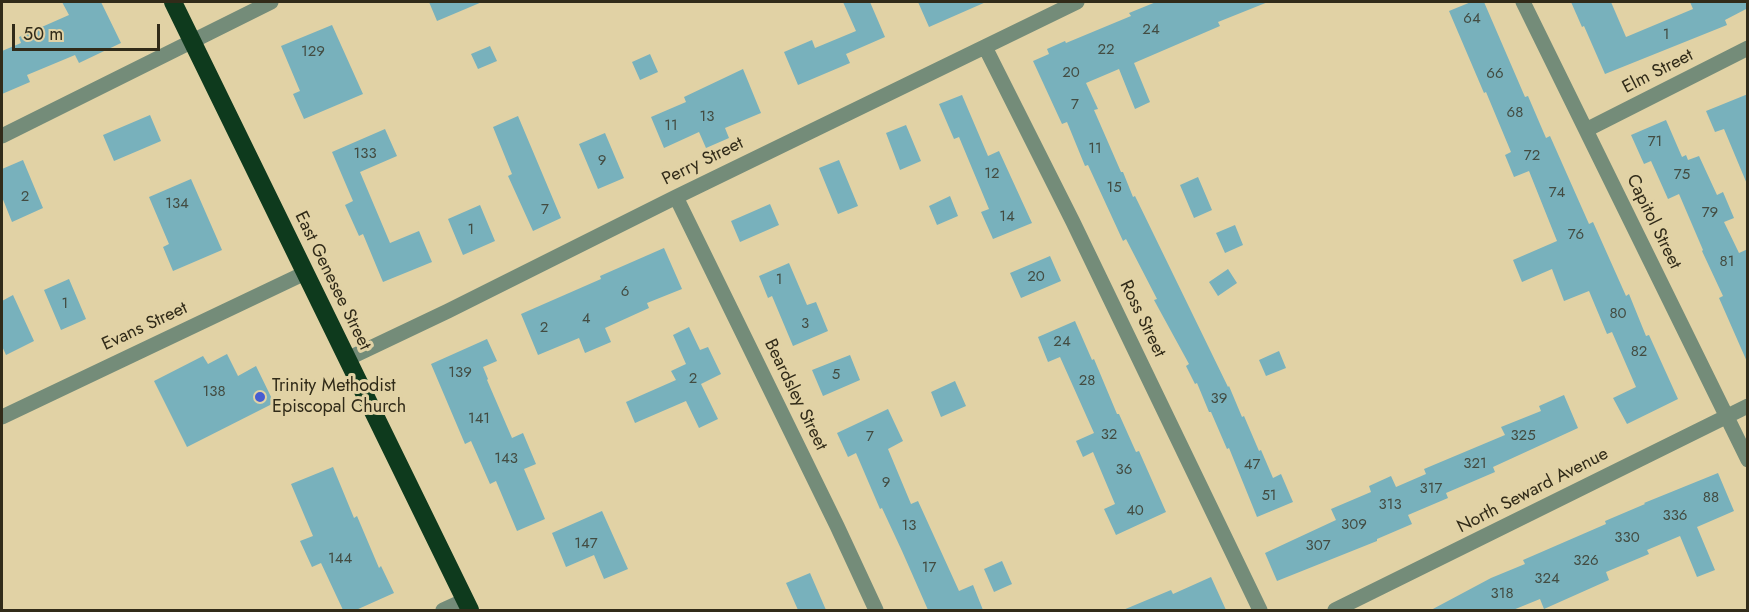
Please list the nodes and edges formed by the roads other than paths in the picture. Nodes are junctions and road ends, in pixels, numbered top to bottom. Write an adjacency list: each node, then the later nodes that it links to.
1 (173, 2): 5 (highway, East Genesee Street)
2 (271, 2): 5 (street)
3 (1077, 2): 6 (street, Perry Street)
4 (1523, 2): 8 (street, Capitol Street)
5 (192, 40): 9 (street); 11 (highway, East Genesee Street)
6 (985, 47): 10 (street, Perry Street); 20 (street, Ross Street)
7 (1748, 48): 8 (street, Elm Street)
8 (1586, 130): 14 (street, Capitol Street)
9 (2, 135)
10 (676, 197): 12 (street, Perry Street); 19 (street, Beardsley Street)
11 (304, 273): 12 (highway, East Genesee Street); 15 (street, Evans Street)
12 (347, 359): 17 (highway, East Genesee Street)
13 (1748, 406): 14 (street, North Seward Avenue)
14 (1726, 416): 16 (street, Capitol Street); 21 (street, North Seward Avenue)
15 (2, 417)
16 (1748, 460)
17 (468, 605): 18 (street)
18 (443, 610)
19 (876, 610)
20 (1260, 610)
21 (1335, 610)

